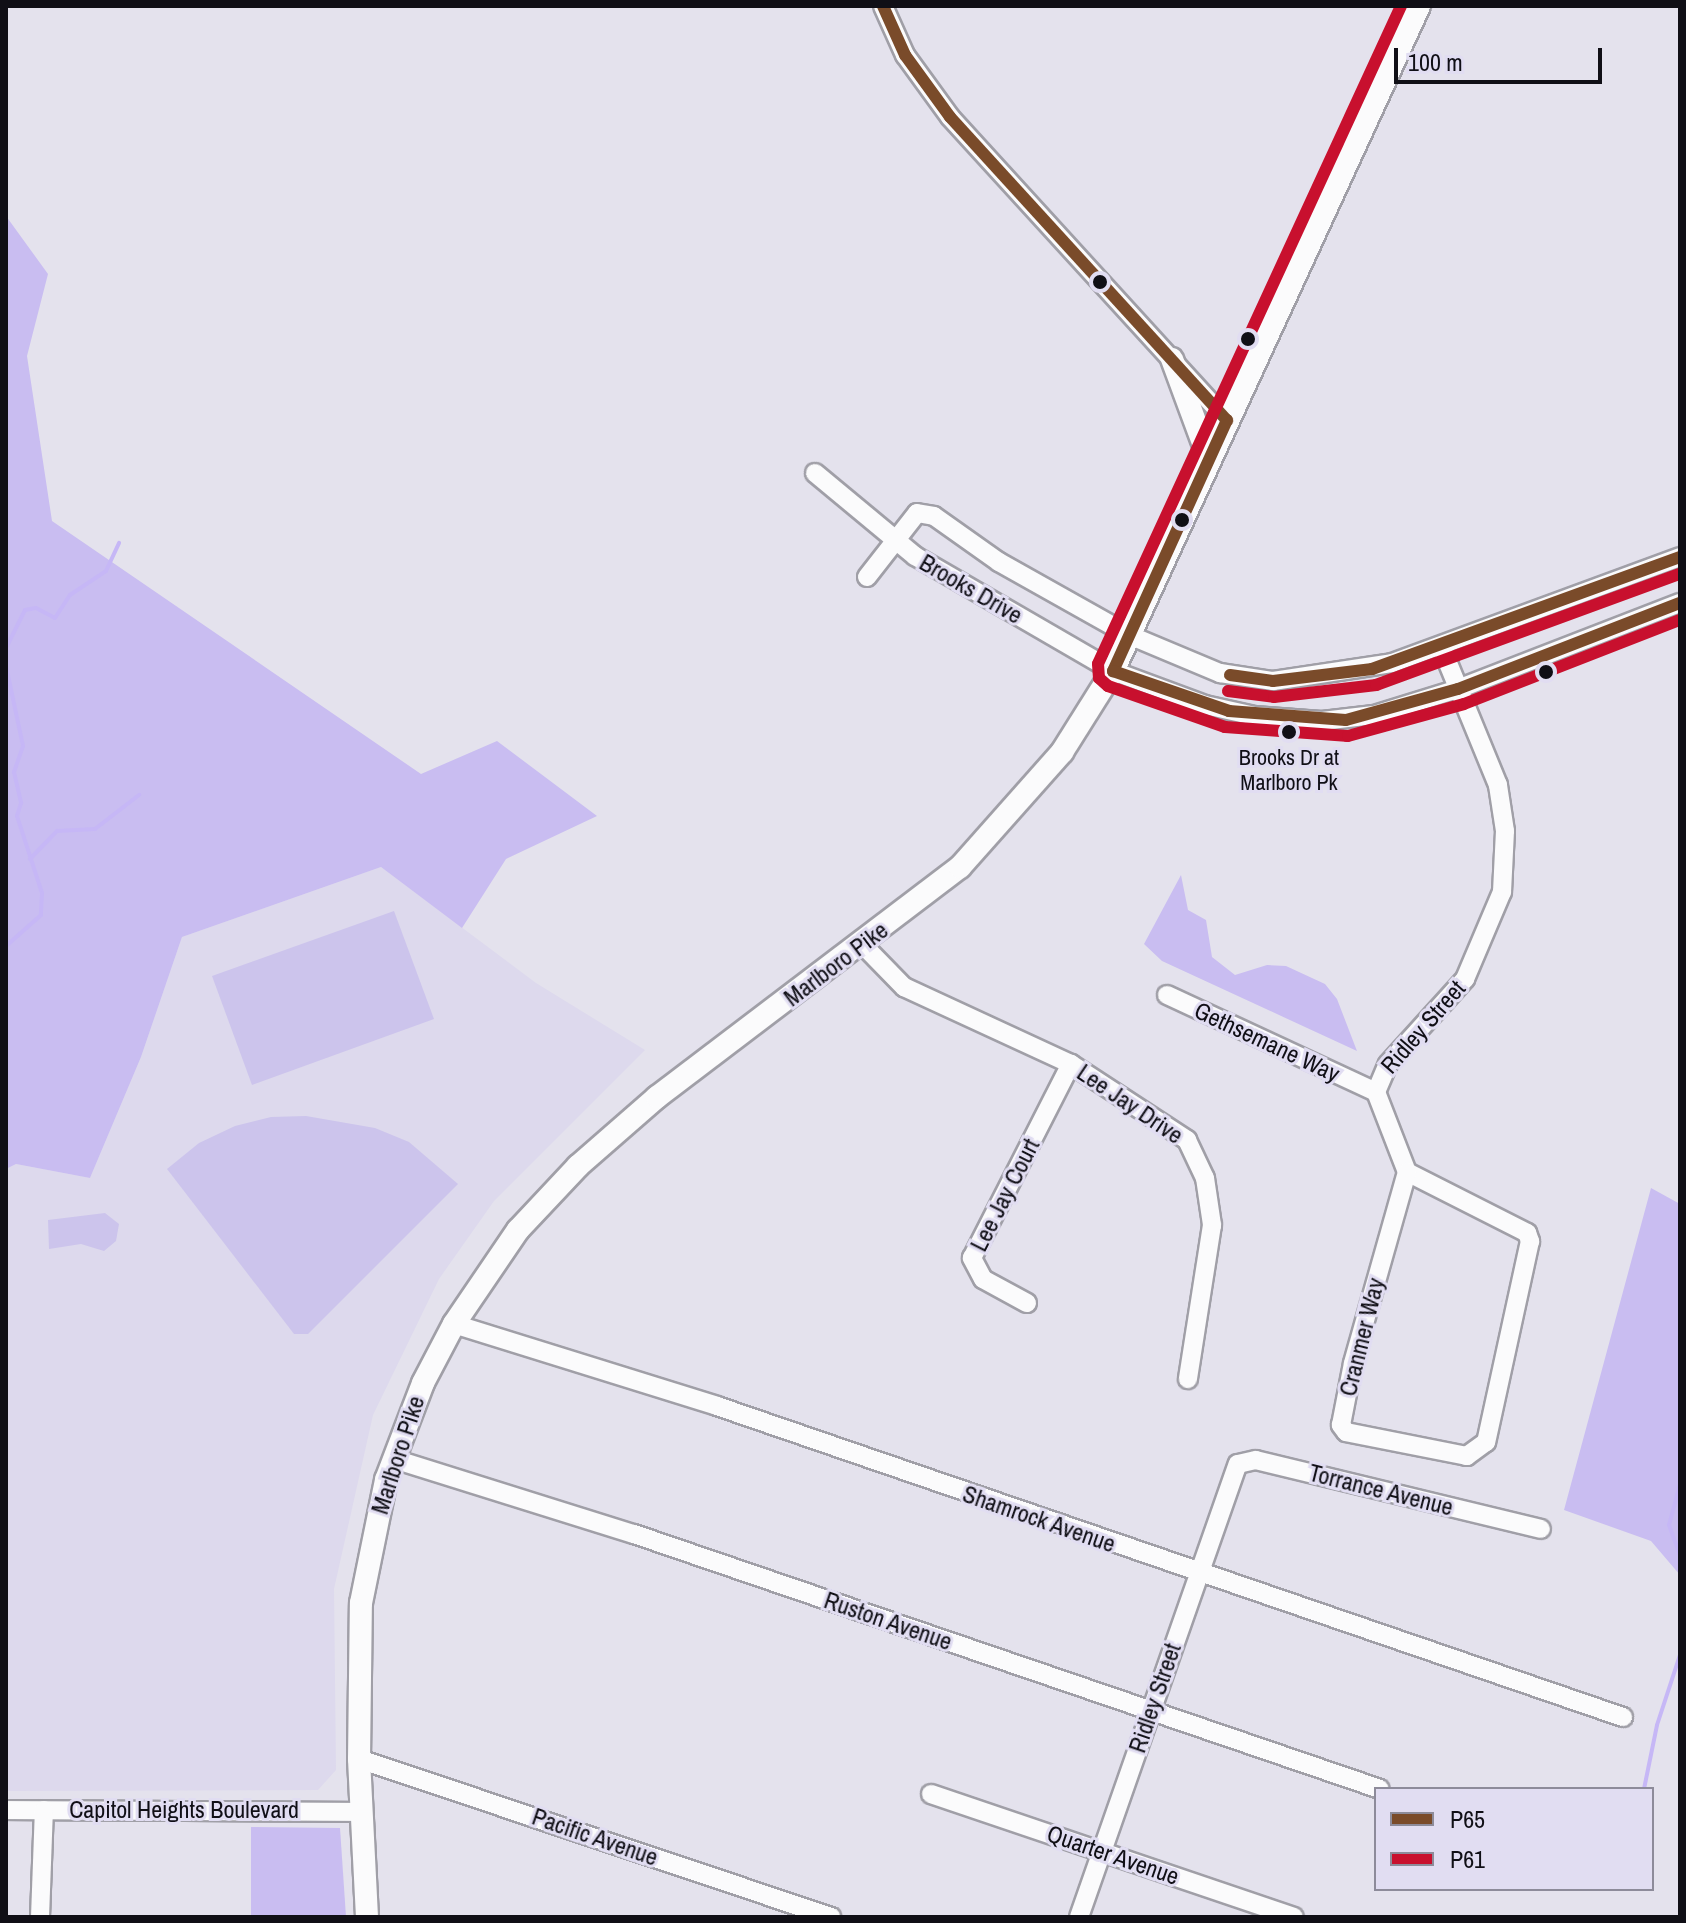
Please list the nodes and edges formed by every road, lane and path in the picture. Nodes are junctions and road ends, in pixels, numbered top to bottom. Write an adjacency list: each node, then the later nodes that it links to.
1 (883, 6): 3 (street)
2 (1419, 6): 4 (main road, Marlboro Pike)
3 (1172, 359): 4 (street); 5 (main road)
4 (1227, 420): 5 (main road, Marlboro Pike)
5 (1209, 459): 11 (main road, Marlboro Pike)
6 (815, 473): 7 (street)
7 (897, 542): 9 (street); 11 (street, Brooks Drive); 13 (street, Brooks Drive)
8 (1680, 557): 12 (street, Brooks Drive)
9 (867, 577)
10 (1680, 603): 14 (street, Brooks Drive)
11 (1129, 635): 12 (street, Brooks Drive); 13 (main road, Marlboro Pike)
12 (1441, 646): 14 (street, Ridley Street)
13 (1113, 671): 14 (street, Brooks Drive); 15 (main road, Marlboro Pike)
14 (1458, 689): 18 (street, Ridley Street)
15 (863, 945): 17 (street, Lee Jay Drive); 21 (main road, Marlboro Pike)
16 (1167, 995): 18 (street, Gethsemane Way)
17 (1071, 1064): 20 (street, Lee Jay Court); 22 (street, Lee Jay Drive)
18 (1376, 1092): 19 (street)
19 (1407, 1172): 19 (street, Cranmer Way)
20 (1027, 1303)
21 (454, 1324): 23 (main road, Marlboro Pike); 26 (street, Shamrock Avenue)
22 (1188, 1379)
23 (394, 1459): 27 (street, Ruston Avenue); 29 (main road, Marlboro Pike)
24 (1231, 1479): 25 (street, Torrance Avenue); 26 (street, Ridley Street)
25 (1541, 1529)
26 (1200, 1573): 27 (street, Ridley Street); 28 (street, Shamrock Avenue)
27 (1151, 1710): 30 (street, Ruston Avenue); 35 (street, Ridley Street)
28 (1623, 1717)
29 (359, 1759): 34 (main road, Marlboro Pike); 38 (street, Pacific Avenue)
30 (1374, 1787)
31 (931, 1794): 35 (street, Quarter Avenue)
32 (6, 1810): 33 (street, Capitol Heights Boulevard)
33 (44, 1810): 34 (street, Capitol Heights Boulevard); 36 (street)
34 (362, 1812): 37 (main road, Marlboro Pike)
35 (1102, 1851): 39 (street, Ridley Street); 40 (street, Quarter Avenue)
36 (40, 1917)
37 (367, 1917)
38 (831, 1917)
39 (1079, 1917)
40 (1294, 1917)

